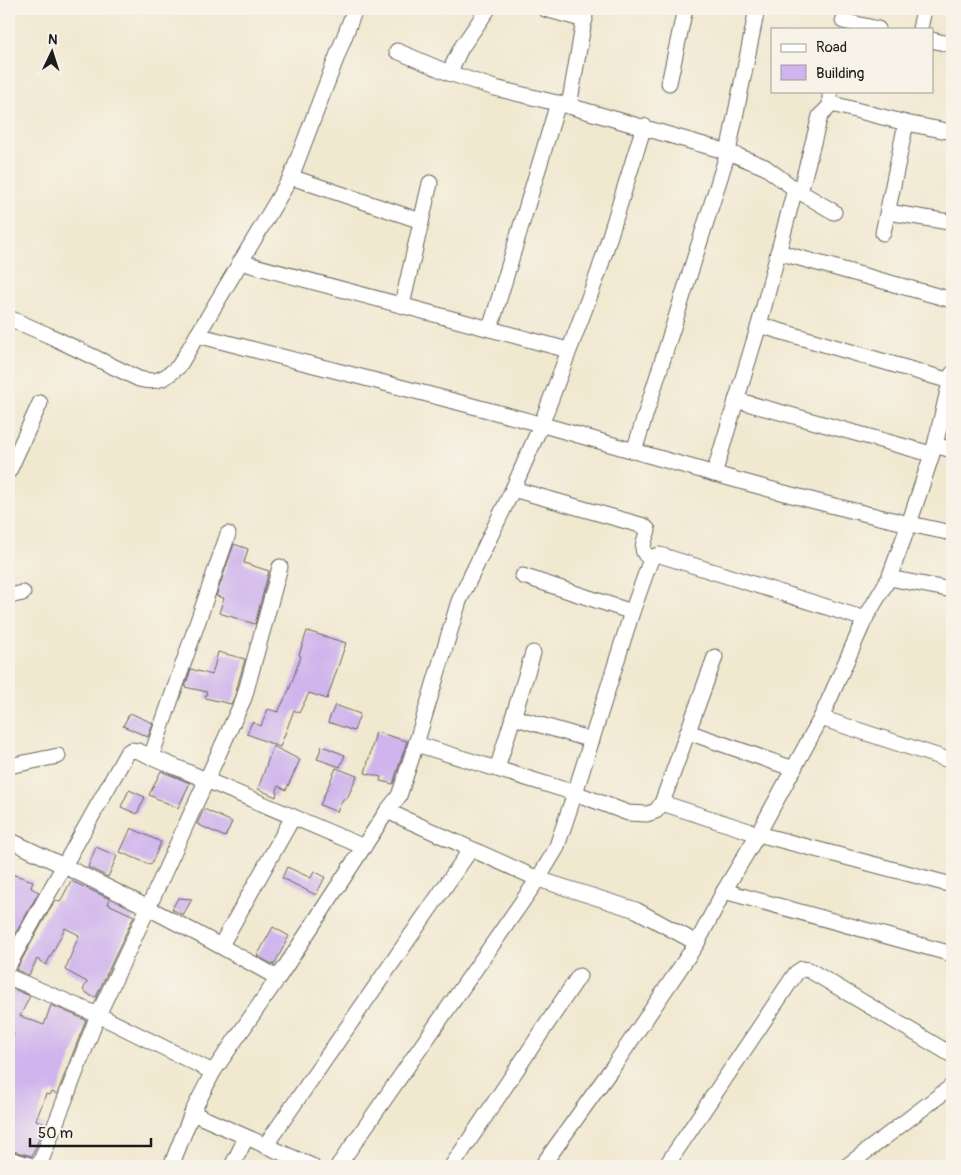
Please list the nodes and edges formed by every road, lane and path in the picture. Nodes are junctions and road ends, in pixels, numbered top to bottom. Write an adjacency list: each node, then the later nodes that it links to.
1 (355, 9): 22 (street)
2 (488, 9): 14 (street)
3 (545, 9): 7 (street)
4 (685, 9): 15 (street)
5 (756, 9): 21 (street)
6 (924, 9): 10 (street)
7 (586, 14): 17 (street)
8 (844, 20): 9 (street)
9 (874, 28)
10 (920, 28)
11 (934, 40): 12 (street)
12 (952, 45)
13 (397, 51): 14 (street)
14 (449, 73): 17 (street)
15 (669, 83)
16 (831, 97): 18 (street); 24 (street)
17 (564, 105): 19 (street); 36 (street)
18 (906, 123): 20 (street); 26 (street)
19 (644, 126): 21 (street); 38 (street)
20 (952, 132)
21 (728, 152): 24 (street); 45 (street)
22 (291, 177): 27 (street); 31 (street)
23 (430, 183): 27 (street)
24 (797, 190): 25 (street); 30 (street)
25 (834, 212)
26 (888, 212): 28 (street); 29 (street)
27 (421, 221): 33 (street)
28 (949, 222)
29 (883, 233)
30 (778, 252): 32 (street); 35 (street)
31 (240, 262): 33 (street); 37 (street)
32 (952, 300)
33 (402, 305): 36 (street)
34 (9, 318): 37 (street)
35 (759, 325): 39 (street); 40 (street)
36 (490, 329): 38 (street)
37 (197, 334): 42 (street)
38 (568, 350): 42 (street)
39 (951, 377): 43 (street)
40 (736, 400): 43 (street); 47 (street)
41 (40, 403): 46 (street)
42 (541, 425): 45 (street); 48 (street)
43 (933, 450): 44 (street); 49 (street)
44 (952, 450)
45 (634, 451): 47 (street)
46 (9, 471)
47 (714, 474): 49 (street)
48 (513, 489): 52 (street); 65 (street)
49 (909, 524): 50 (street); 55 (street)
50 (952, 533)
51 (228, 534): 67 (street)
52 (651, 559): 57 (street); 58 (street)
53 (280, 567): 72 (street)
54 (523, 576): 57 (street)
55 (889, 578): 56 (street); 58 (street)
56 (952, 590)
57 (632, 612): 64 (street)
58 (865, 619): 62 (street)
59 (533, 653): 61 (street)
60 (714, 657): 63 (street)
61 (513, 717): 64 (street); 70 (street)
62 (821, 718): 68 (street); 71 (street)
63 (688, 732): 71 (street); 74 (street)
64 (592, 740): 73 (street)
65 (416, 744): 70 (street); 75 (street)
66 (58, 756): 69 (street)
67 (152, 757): 72 (street); 81 (street)
68 (952, 761)
69 (9, 766)
70 (497, 769): 73 (street)
71 (794, 769): 77 (street)
72 (206, 780): 76 (street); 85 (street)
73 (575, 793): 74 (street); 82 (street)
74 (662, 803): 77 (street)
75 (387, 811): 79 (street); 80 (street)
76 (293, 817): 79 (street); 87 (street)
77 (758, 834): 83 (street); 84 (street)
78 (9, 840): 81 (street)
79 (364, 847): 92 (street)
80 (471, 849): 82 (street); 99 (street)
81 (65, 866): 85 (street); 89 (street)
82 (538, 879): 86 (street); 106 (street)
83 (952, 885)
84 (724, 891): 86 (street); 88 (street)
85 (148, 908): 87 (street); 93 (street)
86 (697, 943): 108 (street)
87 (221, 945): 92 (street)
88 (952, 954)
89 (9, 964)
90 (579, 976): 107 (street)
91 (9, 977): 93 (street)
92 (278, 978): 95 (street)
93 (98, 1015): 95 (street); 102 (street)
94 (952, 1056): 109 (street)
95 (214, 1072): 97 (street)
96 (952, 1086): 110 (street)
97 (192, 1114): 98 (street); 103 (street)
98 (246, 1138): 99 (street); 104 (street)
99 (265, 1146): 105 (street)
100 (9, 1159): 101 (street)
101 (32, 1166)
102 (40, 1166)
103 (171, 1166)
104 (232, 1166)
105 (312, 1166)
106 (338, 1166)
107 (452, 1166)
108 (542, 1166)
109 (666, 1166)
110 (847, 1166)

